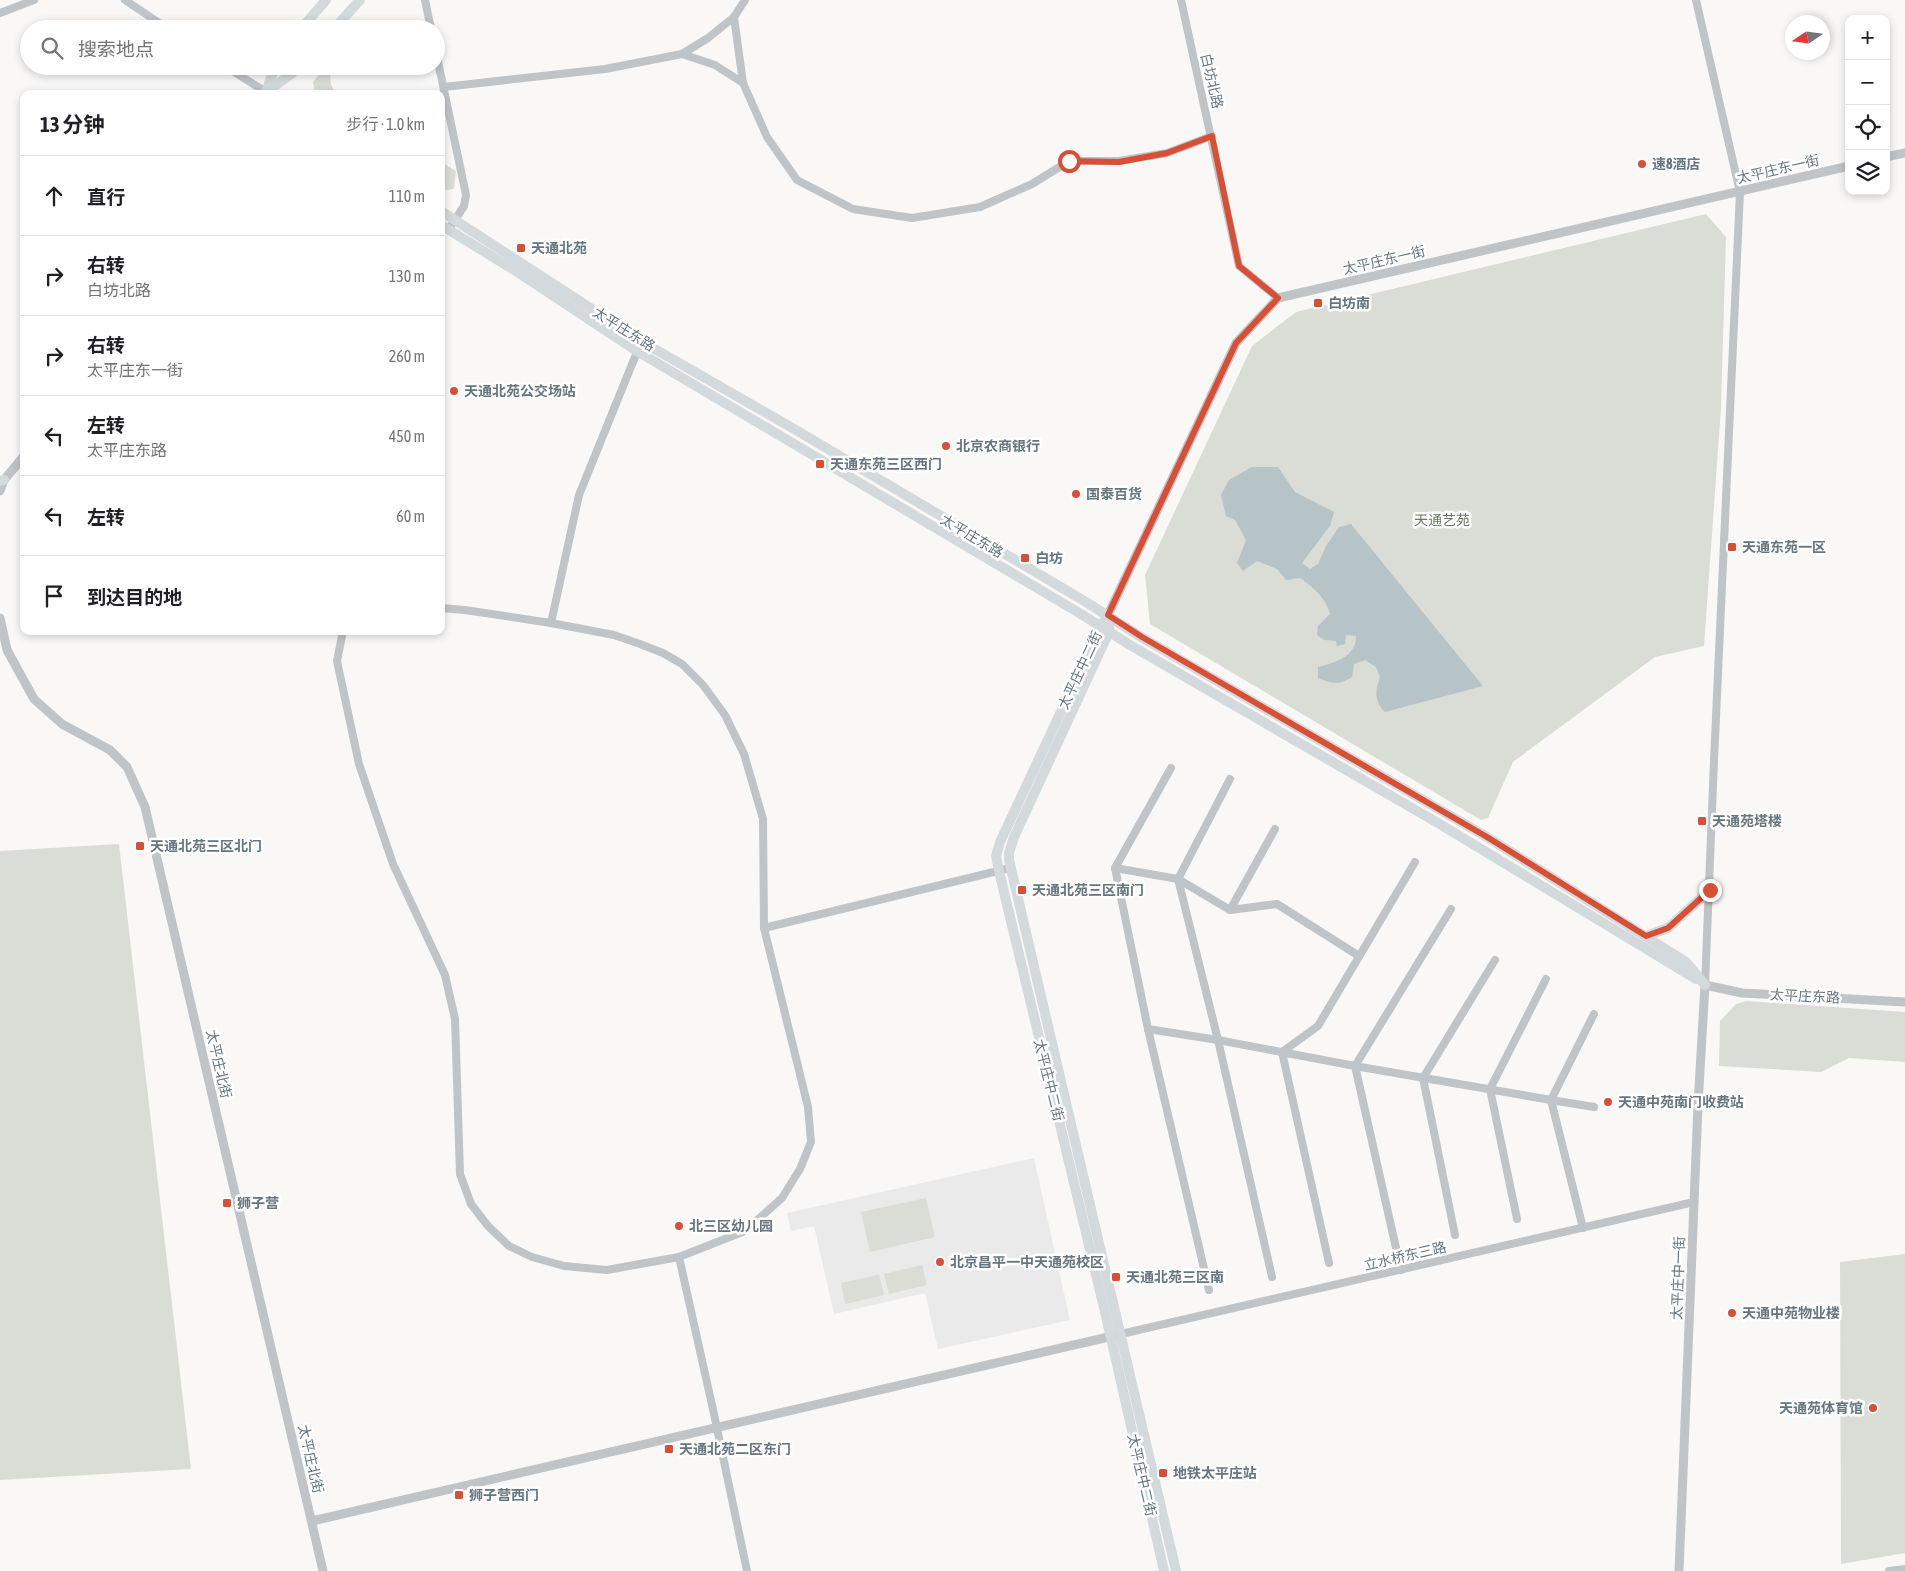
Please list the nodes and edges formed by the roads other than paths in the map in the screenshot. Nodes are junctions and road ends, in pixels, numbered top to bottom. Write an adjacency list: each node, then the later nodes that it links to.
1 (34, 0): 9 (street)
2 (125, 0): 11 (street)
3 (326, 0): 12 (main road)
4 (360, 0): 13 (main road)
5 (425, 0): 14 (street)
6 (745, 0): 10 (street)
7 (1181, 0): 27 (street, 白坊北路)
8 (1696, 0): 31 (street)
9 (0, 13)
10 (734, 17): 15 (street); 20 (street)
11 (155, 20)
12 (309, 20)
13 (342, 20)
14 (429, 20)
15 (682, 54): 20 (street); 21 (street)
16 (239, 75): 22 (street)
17 (272, 75): 23 (main road)
18 (291, 75): 24 (main road)
19 (441, 75): 21 (street)
20 (743, 83): 27 (street)
21 (444, 87): 25 (street)
22 (262, 90)
23 (268, 90)
24 (271, 90)
25 (445, 90)
26 (445, 92): 33 (street)
27 (1212, 136): 35 (street, 白坊北路)
28 (1905, 153): 29 (street)
29 (1890, 157)
30 (1845, 167): 31 (street, 太平庄东一街)
31 (1740, 192): 35 (street, 太平庄东一街); 56 (street)
32 (445, 214): 33 (main road, 太平庄东路)
33 (455, 220): 34 (street); 36 (main road, 太平庄东路)
34 (445, 227): 37 (main road, 太平庄东路)
35 (1278, 298): 42 (street)
36 (641, 341): 37 (street); 42 (main road, 太平庄东路)
37 (637, 351): 44 (street); 45 (main road, 太平庄东路)
38 (20, 460): 39 (street)
39 (2, 480): 40 (street)
40 (0, 491)
41 (445, 608): 44 (street)
42 (1108, 615): 45 (main road, 太平庄中二街); 46 (main road, 太平庄中二街); 60 (main road, 太平庄东路)
43 (0, 618): 87 (street, 太平庄北街)
44 (551, 623): 59 (street)
45 (1100, 626): 46 (main road, 太平庄东路); 54 (main road, 太平庄中二街)
46 (1109, 632): 52 (main road, 太平庄中二街); 64 (main road, 太平庄东路)
47 (342, 635): 79 (street)
48 (1171, 768): 53 (street)
49 (1230, 779): 55 (street)
50 (1275, 829): 58 (street)
51 (1415, 862): 61 (street)
52 (1010, 868): 54 (street); 84 (main road, 太平庄中二街)
53 (1116, 868): 55 (street); 67 (street)
54 (999, 871): 59 (street); 85 (main road, 太平庄中二街)
55 (1178, 879): 58 (street); 68 (street)
56 (1710, 890): 60 (main road); 64 (street)
57 (1451, 909): 70 (street)
58 (1230, 910): 61 (street)
59 (764, 928): 79 (street)
60 (1646, 936): 64 (main road, 太平庄东路)
61 (1359, 956): 69 (street)
62 (1495, 960): 71 (street)
63 (1546, 979): 72 (street)
64 (1706, 985): 65 (street, 太平庄东路); 75 (street, 太平庄中一街)
65 (1905, 1002)
66 (1594, 1014): 73 (street)
67 (1148, 1029): 68 (street); 83 (street)
68 (1218, 1040): 69 (street); 82 (street)
69 (1282, 1052): 70 (street); 80 (street)
70 (1355, 1066): 71 (street); 81 (street)
71 (1423, 1078): 72 (street); 78 (street)
72 (1490, 1090): 73 (street); 76 (street)
73 (1551, 1100): 74 (street); 77 (street)
74 (1594, 1107)
75 (1694, 1202): 77 (street, 立水桥东三路); 93 (street, 太平庄中一街)
76 (1517, 1219)
77 (1583, 1228): 81 (street, 立水桥东三路)
78 (1455, 1235)
79 (679, 1257): 86 (street)
80 (1329, 1263)
81 (1401, 1270): 84 (street, 立水桥东三路)
82 (1272, 1277)
83 (1209, 1290)
84 (1121, 1334): 85 (street); 92 (main road, 太平庄中二街)
85 (1110, 1336): 86 (street); 91 (main road, 太平庄中二街)
86 (717, 1428): 87 (street); 90 (street)
87 (312, 1521): 89 (street, 太平庄北街)
88 (1905, 1568): 94 (street)
89 (323, 1571)
90 (747, 1571)
91 (1164, 1571)
92 (1176, 1571)
93 (1680, 1571)
94 (1889, 1571)

